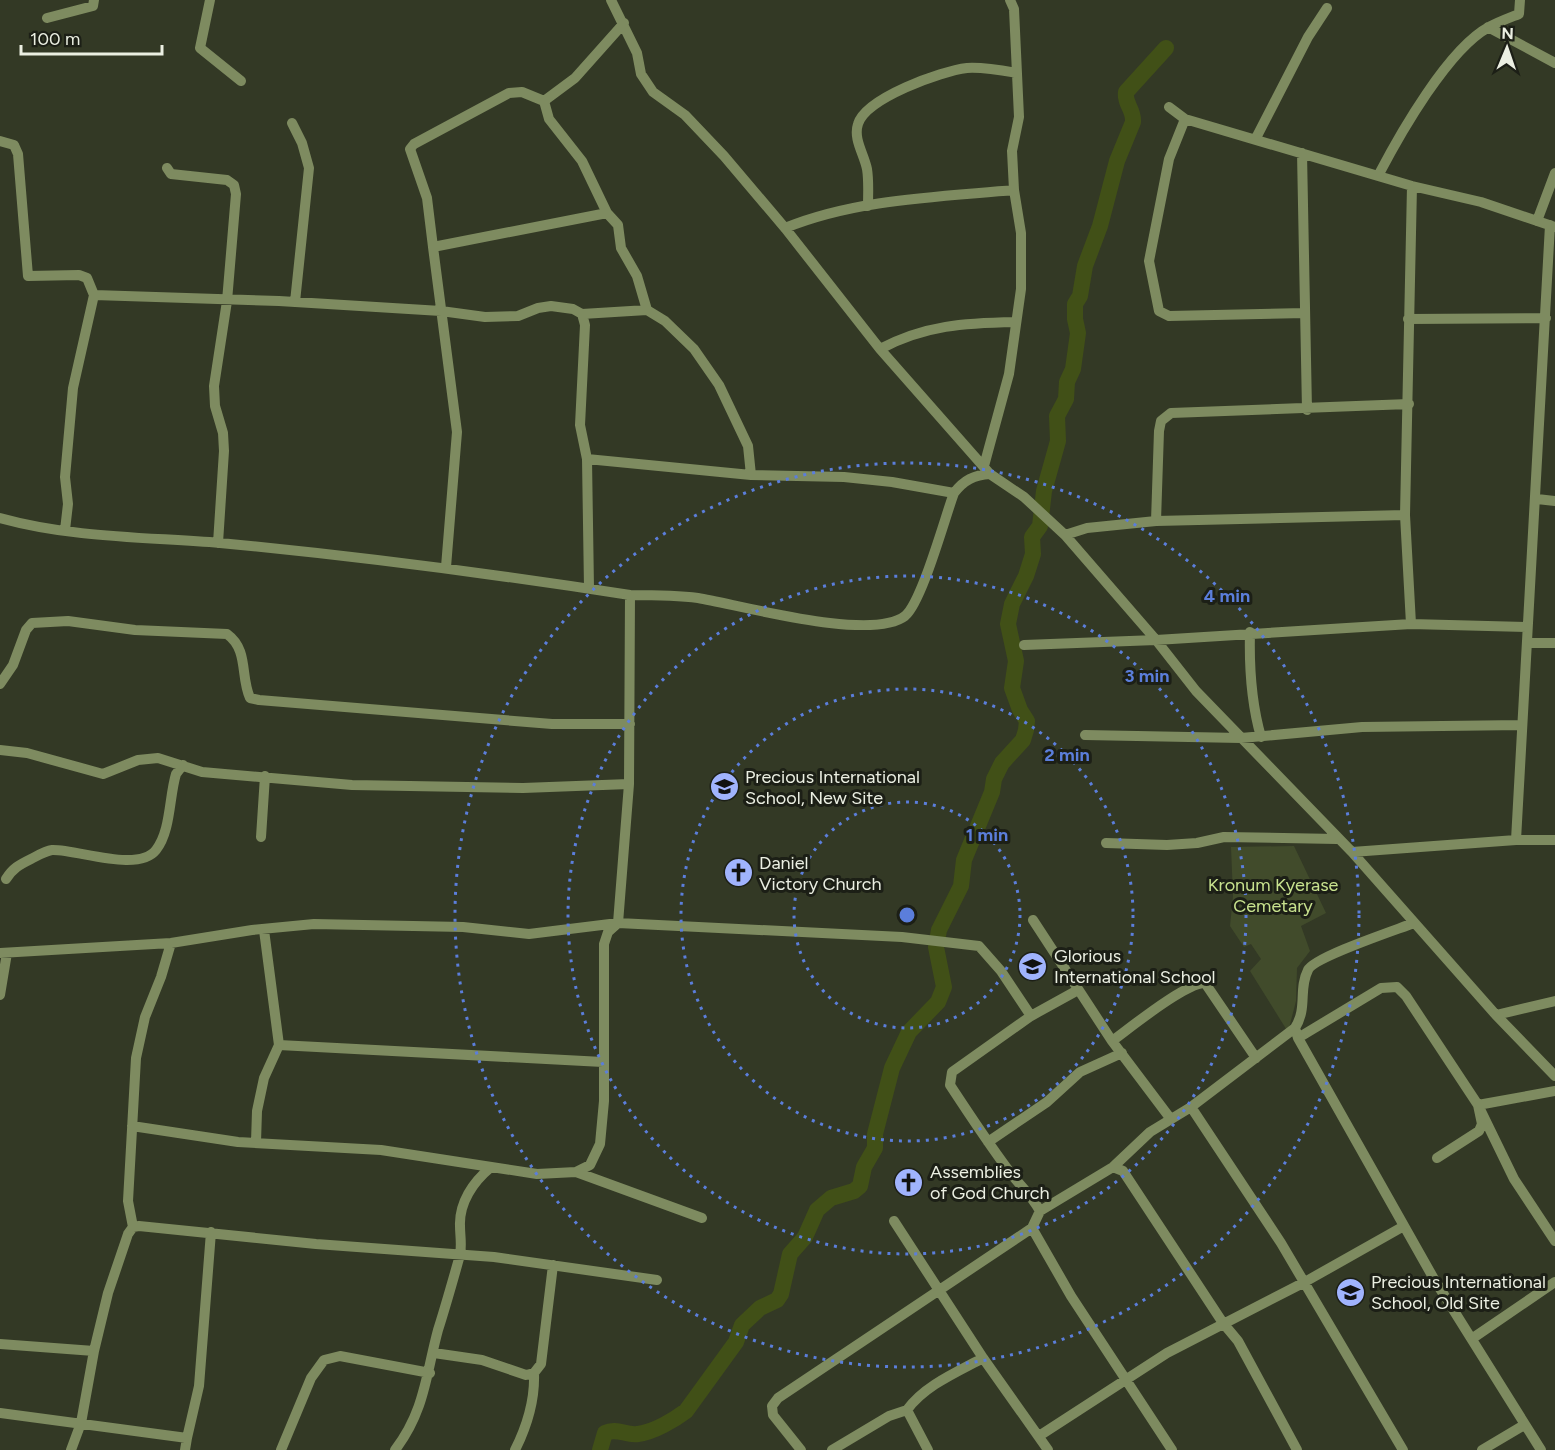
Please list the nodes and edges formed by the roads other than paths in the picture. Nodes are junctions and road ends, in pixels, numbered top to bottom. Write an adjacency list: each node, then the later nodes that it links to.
1 (94, 0): 7 (street)
2 (210, 0): 12 (street)
3 (611, 0): 8 (street)
4 (1010, 0): 11 (street)
5 (1520, 0): 9 (street)
6 (1327, 8): 17 (street)
7 (47, 18)
8 (624, 23): 13 (street); 29 (street)
9 (1488, 27): 10 (street); 21 (street)
10 (1555, 63)
11 (1017, 73): 24 (street); 25 (street)
12 (241, 81)
13 (544, 101): 26 (street); 30 (street)
14 (1169, 107): 15 (street)
15 (1185, 119): 17 (street); 36 (street)
16 (292, 123): 33 (street)
17 (1256, 138): 19 (street)
18 (0, 141): 31 (street)
19 (1302, 153): 21 (street); 36 (street)
20 (167, 168): 32 (street)
21 (1379, 174): 23 (street)
22 (1554, 181): 27 (street)
23 (1412, 186): 27 (street); 39 (street)
24 (1014, 190): 25 (street); 40 (street)
25 (868, 206): 29 (street)
26 (607, 213): 30 (street); 34 (street)
27 (1537, 221): 28 (street)
28 (1553, 226): 38 (street)
29 (785, 228): 41 (street)
30 (433, 247): 35 (street)
31 (94, 295): 32 (street); 53 (street)
32 (227, 301): 33 (street); 55 (street)
33 (295, 302): 35 (street)
34 (647, 310): 37 (street); 46 (street)
35 (441, 311): 37 (street); 56 (street)
36 (1305, 313): 43 (street)
37 (582, 315): 44 (street)
38 (1546, 318): 39 (street); 48 (street)
39 (1408, 319): 42 (street)
40 (1015, 322): 41 (street); 45 (street)
41 (880, 349): 45 (street)
42 (1409, 404): 43 (street); 50 (street)
43 (1307, 410): 52 (street)
44 (587, 459): 46 (street); 57 (street)
45 (987, 470): 47 (street); 54 (street)
46 (751, 475): 47 (street)
47 (954, 493): 58 (street)
48 (1537, 499): 49 (street); 60 (street)
49 (1555, 501)
50 (1405, 514): 52 (street); 59 (street)
51 (0, 518): 53 (street)
52 (1156, 521): 54 (street)
53 (64, 530): 55 (street)
54 (1065, 535): 62 (street)
55 (218, 543): 56 (street)
56 (446, 567): 57 (street)
57 (589, 588): 58 (street)
58 (630, 595): 67 (street)
59 (1411, 624): 60 (street); 61 (street)
60 (1527, 627): 63 (street)
61 (1250, 632): 62 (street); 70 (street)
62 (1156, 640): 65 (street); 71 (street)
63 (1527, 643): 64 (street); 68 (street)
64 (1555, 644)
65 (1024, 645)
66 (0, 684): 67 (street)
67 (630, 724): 75 (street)
68 (1522, 725): 70 (street); 78 (street)
69 (1085, 735): 71 (street)
70 (1261, 737): 71 (street)
71 (1241, 738): 77 (street)
72 (0, 750): 73 (street)
73 (183, 765): 74 (street); 82 (street)
74 (265, 776): 75 (street); 76 (street)
75 (629, 784): 84 (street)
76 (261, 837)
77 (1337, 839): 80 (street); 81 (street)
78 (1516, 840): 79 (street); 81 (street)
79 (1555, 840)
80 (1106, 843)
81 (1352, 852): 85 (street)
82 (6, 879)
83 (1033, 920): 89 (street)
84 (618, 923): 86 (street); 93 (street); 99 (street)
85 (1414, 923): 92 (street); 94 (street)
86 (264, 930): 87 (street); 96 (street)
87 (171, 943): 88 (street); 105 (street)
88 (3, 953): 90 (street)
89 (1078, 990): 93 (street); 95 (street)
90 (0, 995)
91 (1555, 1001): 92 (street)
92 (1496, 1015): 100 (street)
93 (1031, 1016): 107 (street)
94 (1296, 1033): 98 (street); 102 (street); 115 (street)
95 (1112, 1041): 97 (street); 98 (street)
96 (279, 1045): 99 (street); 106 (street)
97 (1122, 1053): 104 (street); 107 (street)
98 (1256, 1058): 103 (street)
99 (603, 1062): 111 (street)
100 (1555, 1076)
101 (1555, 1091): 102 (street)
102 (1478, 1105): 108 (street); 119 (street)
103 (1191, 1107): 104 (street); 124 (street)
104 (1170, 1118): 109 (street)
105 (132, 1125): 106 (street); 116 (street)
106 (256, 1142): 110 (street)
107 (988, 1142): 112 (street)
108 (1437, 1158)
109 (1113, 1167): 112 (street); 126 (street)
110 (490, 1168): 111 (street); 120 (street)
111 (576, 1172): 113 (street)
112 (1040, 1211): 117 (street)
113 (702, 1218)
114 (894, 1221): 125 (street)
115 (1404, 1226): 124 (street); 127 (street)
116 (133, 1227): 118 (street); 129 (street)
117 (1032, 1228): 125 (street); 134 (street)
118 (211, 1232): 120 (street); 140 (street)
119 (1555, 1241)
120 (460, 1255): 121 (street); 130 (street)
121 (553, 1265): 122 (street); 133 (street)
122 (657, 1280)
123 (1555, 1282): 127 (street)
124 (1303, 1284): 126 (street); 152 (street)
125 (941, 1291): 131 (street); 146 (street)
126 (1223, 1323): 134 (street); 151 (street)
127 (1473, 1338): 138 (street)
128 (0, 1344): 129 (street)
129 (94, 1351): 137 (street)
130 (434, 1353): 132 (street); 133 (street)
131 (983, 1358): 135 (street); 139 (street)
132 (430, 1373): 143 (street); 144 (street)
133 (534, 1373): 145 (street)
134 (1124, 1380): 139 (street); 150 (street)
135 (907, 1410): 147 (street); 148 (street)
136 (0, 1413): 137 (street)
137 (81, 1423): 140 (street); 141 (street)
138 (1524, 1425): 153 (street); 154 (street)
139 (1039, 1436): 149 (street)
140 (187, 1438): 142 (street)
141 (71, 1450)
142 (185, 1450)
143 (281, 1450)
144 (395, 1450)
145 (515, 1450)
146 (801, 1450)
147 (832, 1450)
148 (928, 1450)
149 (1048, 1450)
150 (1172, 1450)
151 (1297, 1450)
152 (1403, 1450)
153 (1482, 1450)
154 (1541, 1450)

